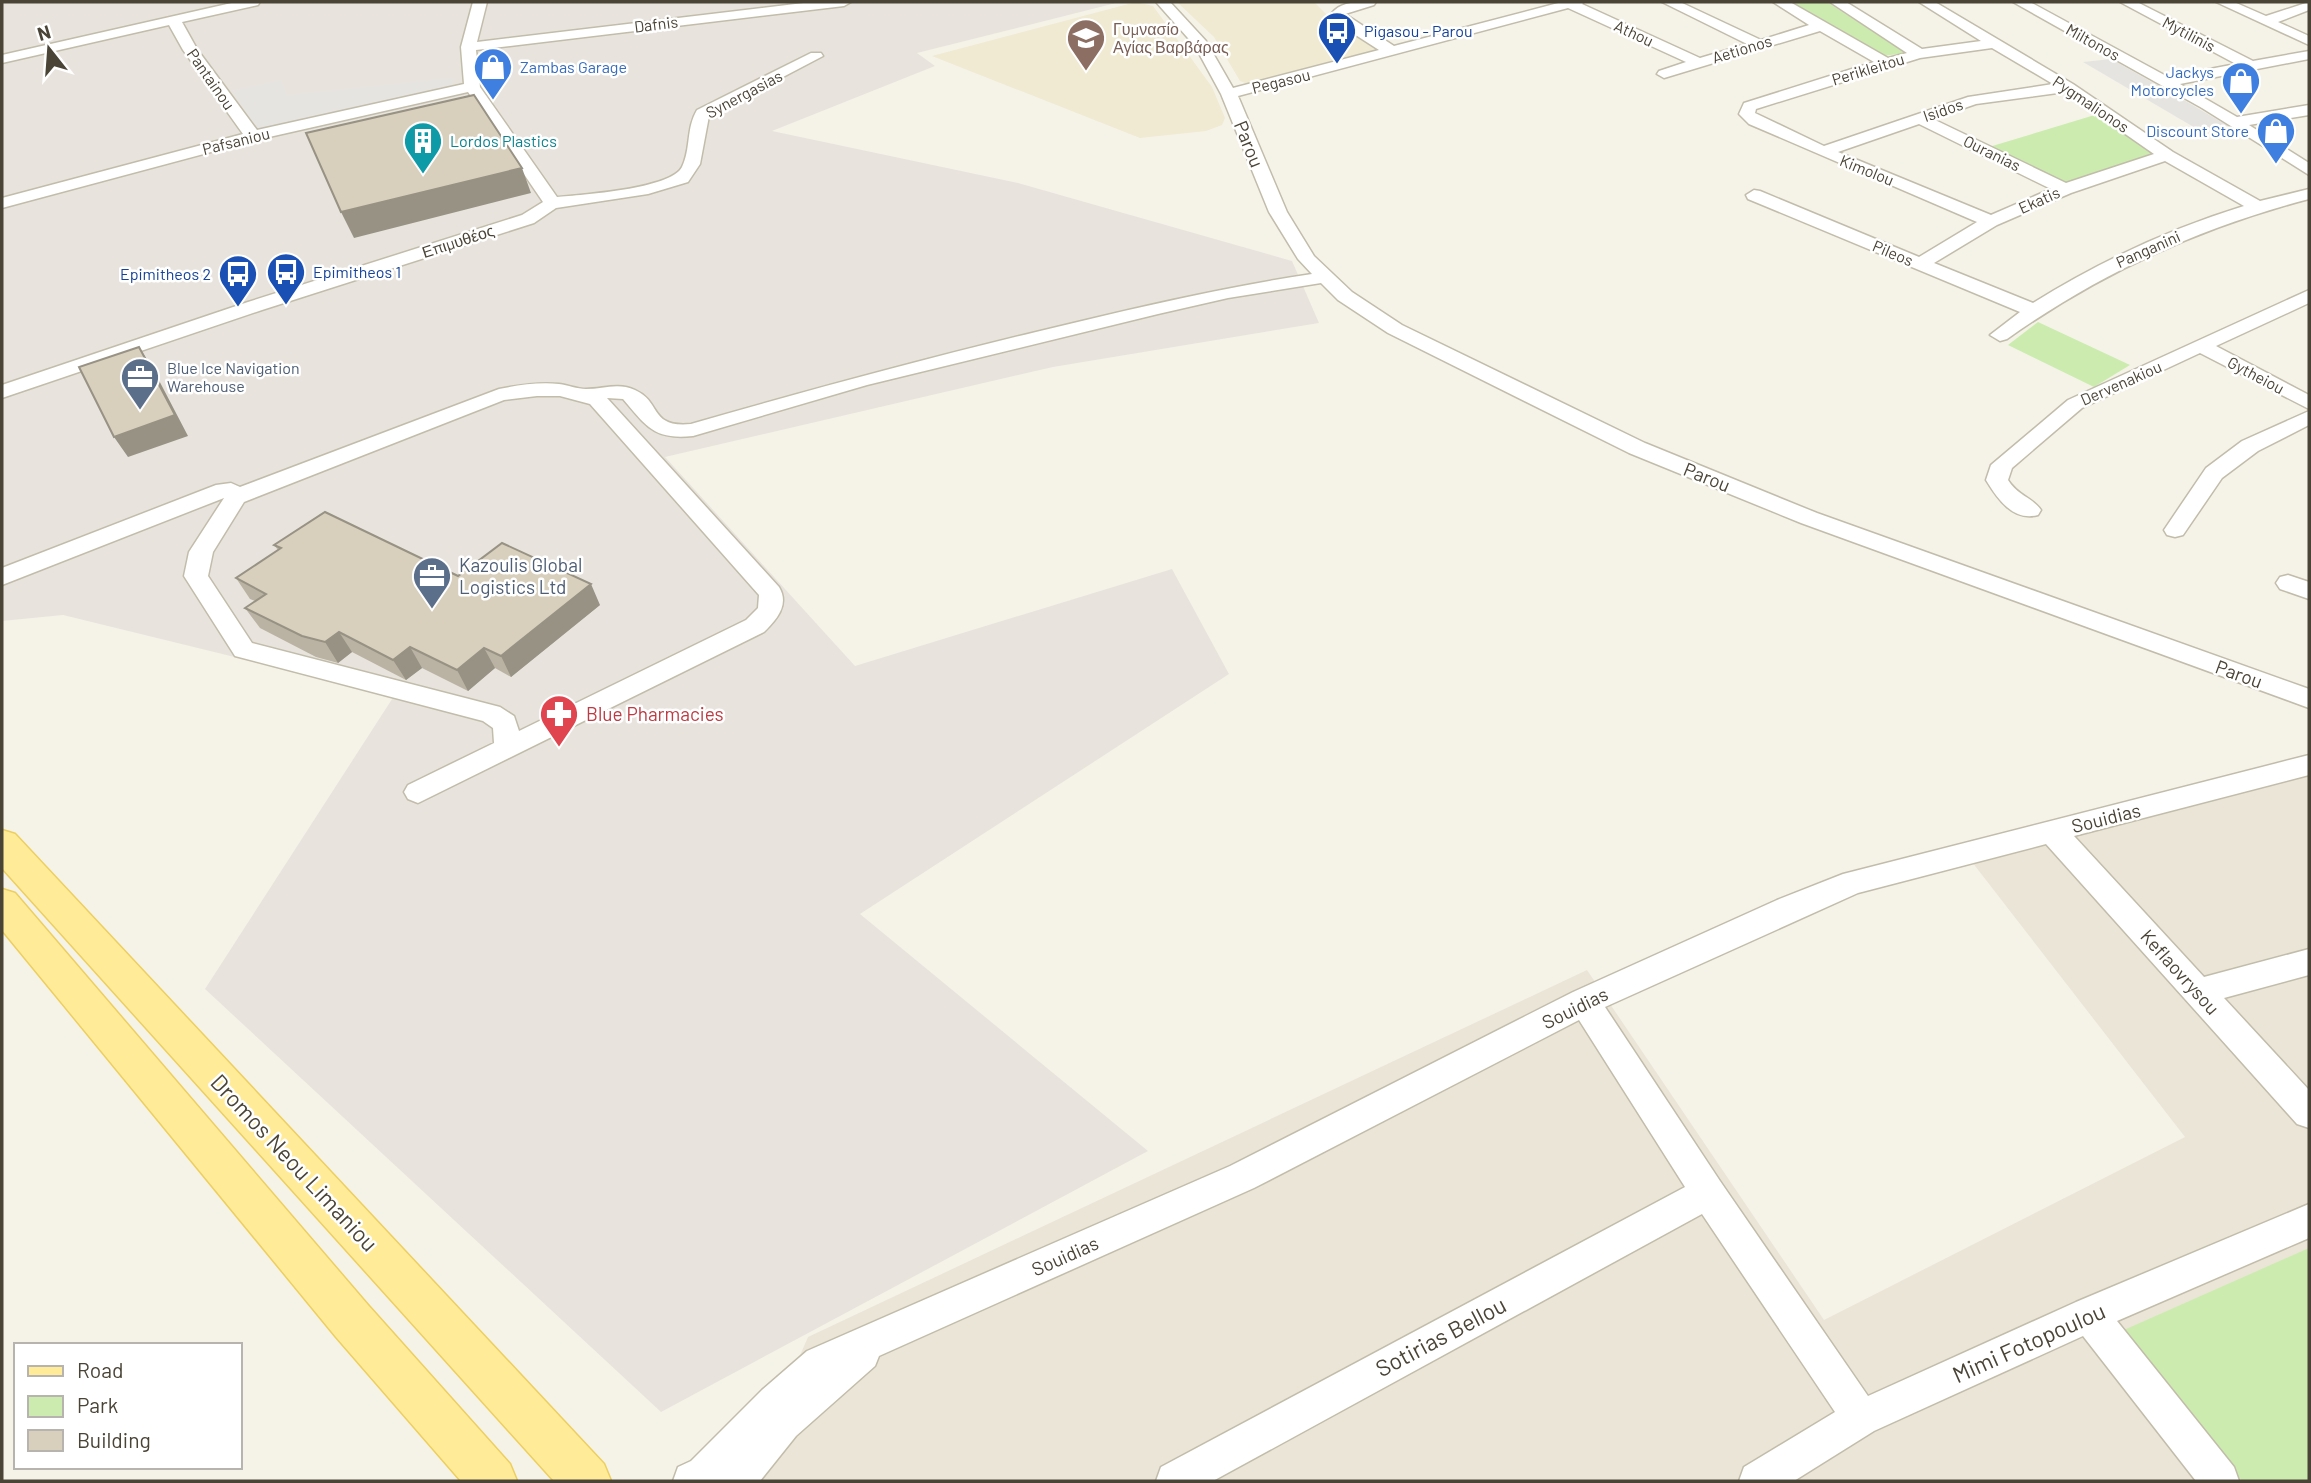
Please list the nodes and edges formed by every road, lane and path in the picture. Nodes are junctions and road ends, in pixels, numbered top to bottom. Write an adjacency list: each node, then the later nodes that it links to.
1 (253, 2): 15 (street)
2 (480, 2): 21 (street)
3 (844, 2): 21 (street, Dafnis)
4 (1163, 2): 34 (street)
5 (1369, 2): 22 (street)
6 (1669, 2): 20 (street)
7 (1780, 2): 17 (street)
8 (1837, 2): 23 (street)
9 (1926, 2): 19 (street, Pygmalionos)
10 (2020, 2): 31 (street, Miltonos)
11 (2127, 2): 29 (street, Mytilinis)
12 (2223, 2): 16 (street)
13 (1573, 3): 22 (street, Pegasou); 27 (street, Athou)
14 (2309, 5): 16 (street)
15 (173, 19): 26 (street); 39 (street, Pantainou)
16 (2266, 22): 18 (street)
17 (1820, 26): 20 (street, Aetionos); 28 (street)
18 (2309, 41)
19 (1996, 43): 23 (street, Perikleitou); 33 (street, Pygmalionos)
20 (1759, 44): 27 (street, Aetionos)
21 (468, 47): 32 (street)
22 (1393, 52): 34 (street, Pegasou)
23 (1919, 54): 28 (street, Perikleitou)
24 (2309, 55): 29 (street)
25 (816, 57): 47 (street, Synergasias)
26 (2, 59)
27 (1697, 62): 30 (street, Aetionos)
28 (1886, 63): 36 (street, Perikleitou)
29 (2251, 66): 31 (street)
30 (1664, 74)
31 (2166, 82): 38 (street, Miltonos)
32 (472, 87): 39 (street, Pafsaniou); 47 (street)
33 (2068, 87): 37 (street, Isidos); 41 (street, Pygmalionos)
34 (1229, 94): 51 (street, Parou)
35 (2309, 110): 38 (street)
36 (1746, 114): 40 (street, Kimolou)
37 (1919, 118): 40 (street, Isidos); 43 (street, Ouranias)
38 (2235, 122): 42 (street, Miltonos)
39 (253, 136): 46 (street, Pafsaniou)
40 (1823, 152): 49 (street, Kimolou)
41 (2167, 155): 43 (street, Ekatis); 48 (street, Pygmalionos)
42 (2309, 170)
43 (2066, 189): 49 (street, Ekatis)
44 (2309, 194): 48 (street, Panganini)
45 (1754, 195): 50 (street, Pileos)
46 (2, 203)
47 (552, 203): 58 (street, Επιμυθέος)
48 (2256, 206): 54 (street, Panganini)
49 (1991, 221): 50 (street, Ekatis)
50 (1919, 264): 54 (street, Pileos)
51 (1325, 277): 59 (street); 66 (street, Parou)
52 (2309, 296): 53 (street, Dervenakiou)
53 (2284, 308): 55 (street); 57 (street, Dervenakiou)
54 (2032, 310): 56 (street, Panganini)
55 (2309, 320)
56 (2000, 335)
57 (2203, 347): 60 (street, Gytheiou); 63 (street, Dervenakiou)
58 (2, 392)
59 (585, 395): 62 (street); 67 (street)
60 (2309, 404)
61 (2309, 417): 64 (street)
62 (236, 497): 65 (street); 67 (street)
63 (2029, 510)
64 (2175, 530)
65 (2, 577)
66 (2309, 699)
67 (508, 747): 69 (street)
68 (2309, 765): 70 (street, Souidias)
69 (418, 792)
70 (2052, 831): 74 (street, Keflaovrysou); 75 (street, Souidias)
71 (2, 844): 83 (main road, Dromos Neou Limaniou)
72 (2, 904): 82 (main road)
73 (2309, 962): 74 (street)
74 (2198, 992): 76 (street, Keflaovrysou)
75 (1584, 1003): 77 (street); 80 (street, Souidias)
76 (2309, 1113)
77 (1708, 1193): 81 (street); 86 (street, Sotirias Bellou)
78 (2309, 1221): 79 (street, Mimi Fotopoulou)
79 (2089, 1315): 81 (street, Mimi Fotopoulou); 88 (street)
80 (874, 1342): 84 (street, Souidias); 85 (street, Souidias)
81 (1861, 1418): 87 (street, Mimi Fotopoulou)
82 (493, 1481)
83 (587, 1481)
84 (692, 1481)
85 (735, 1481)
86 (1175, 1481)
87 (1758, 1481)
88 (2220, 1481)

